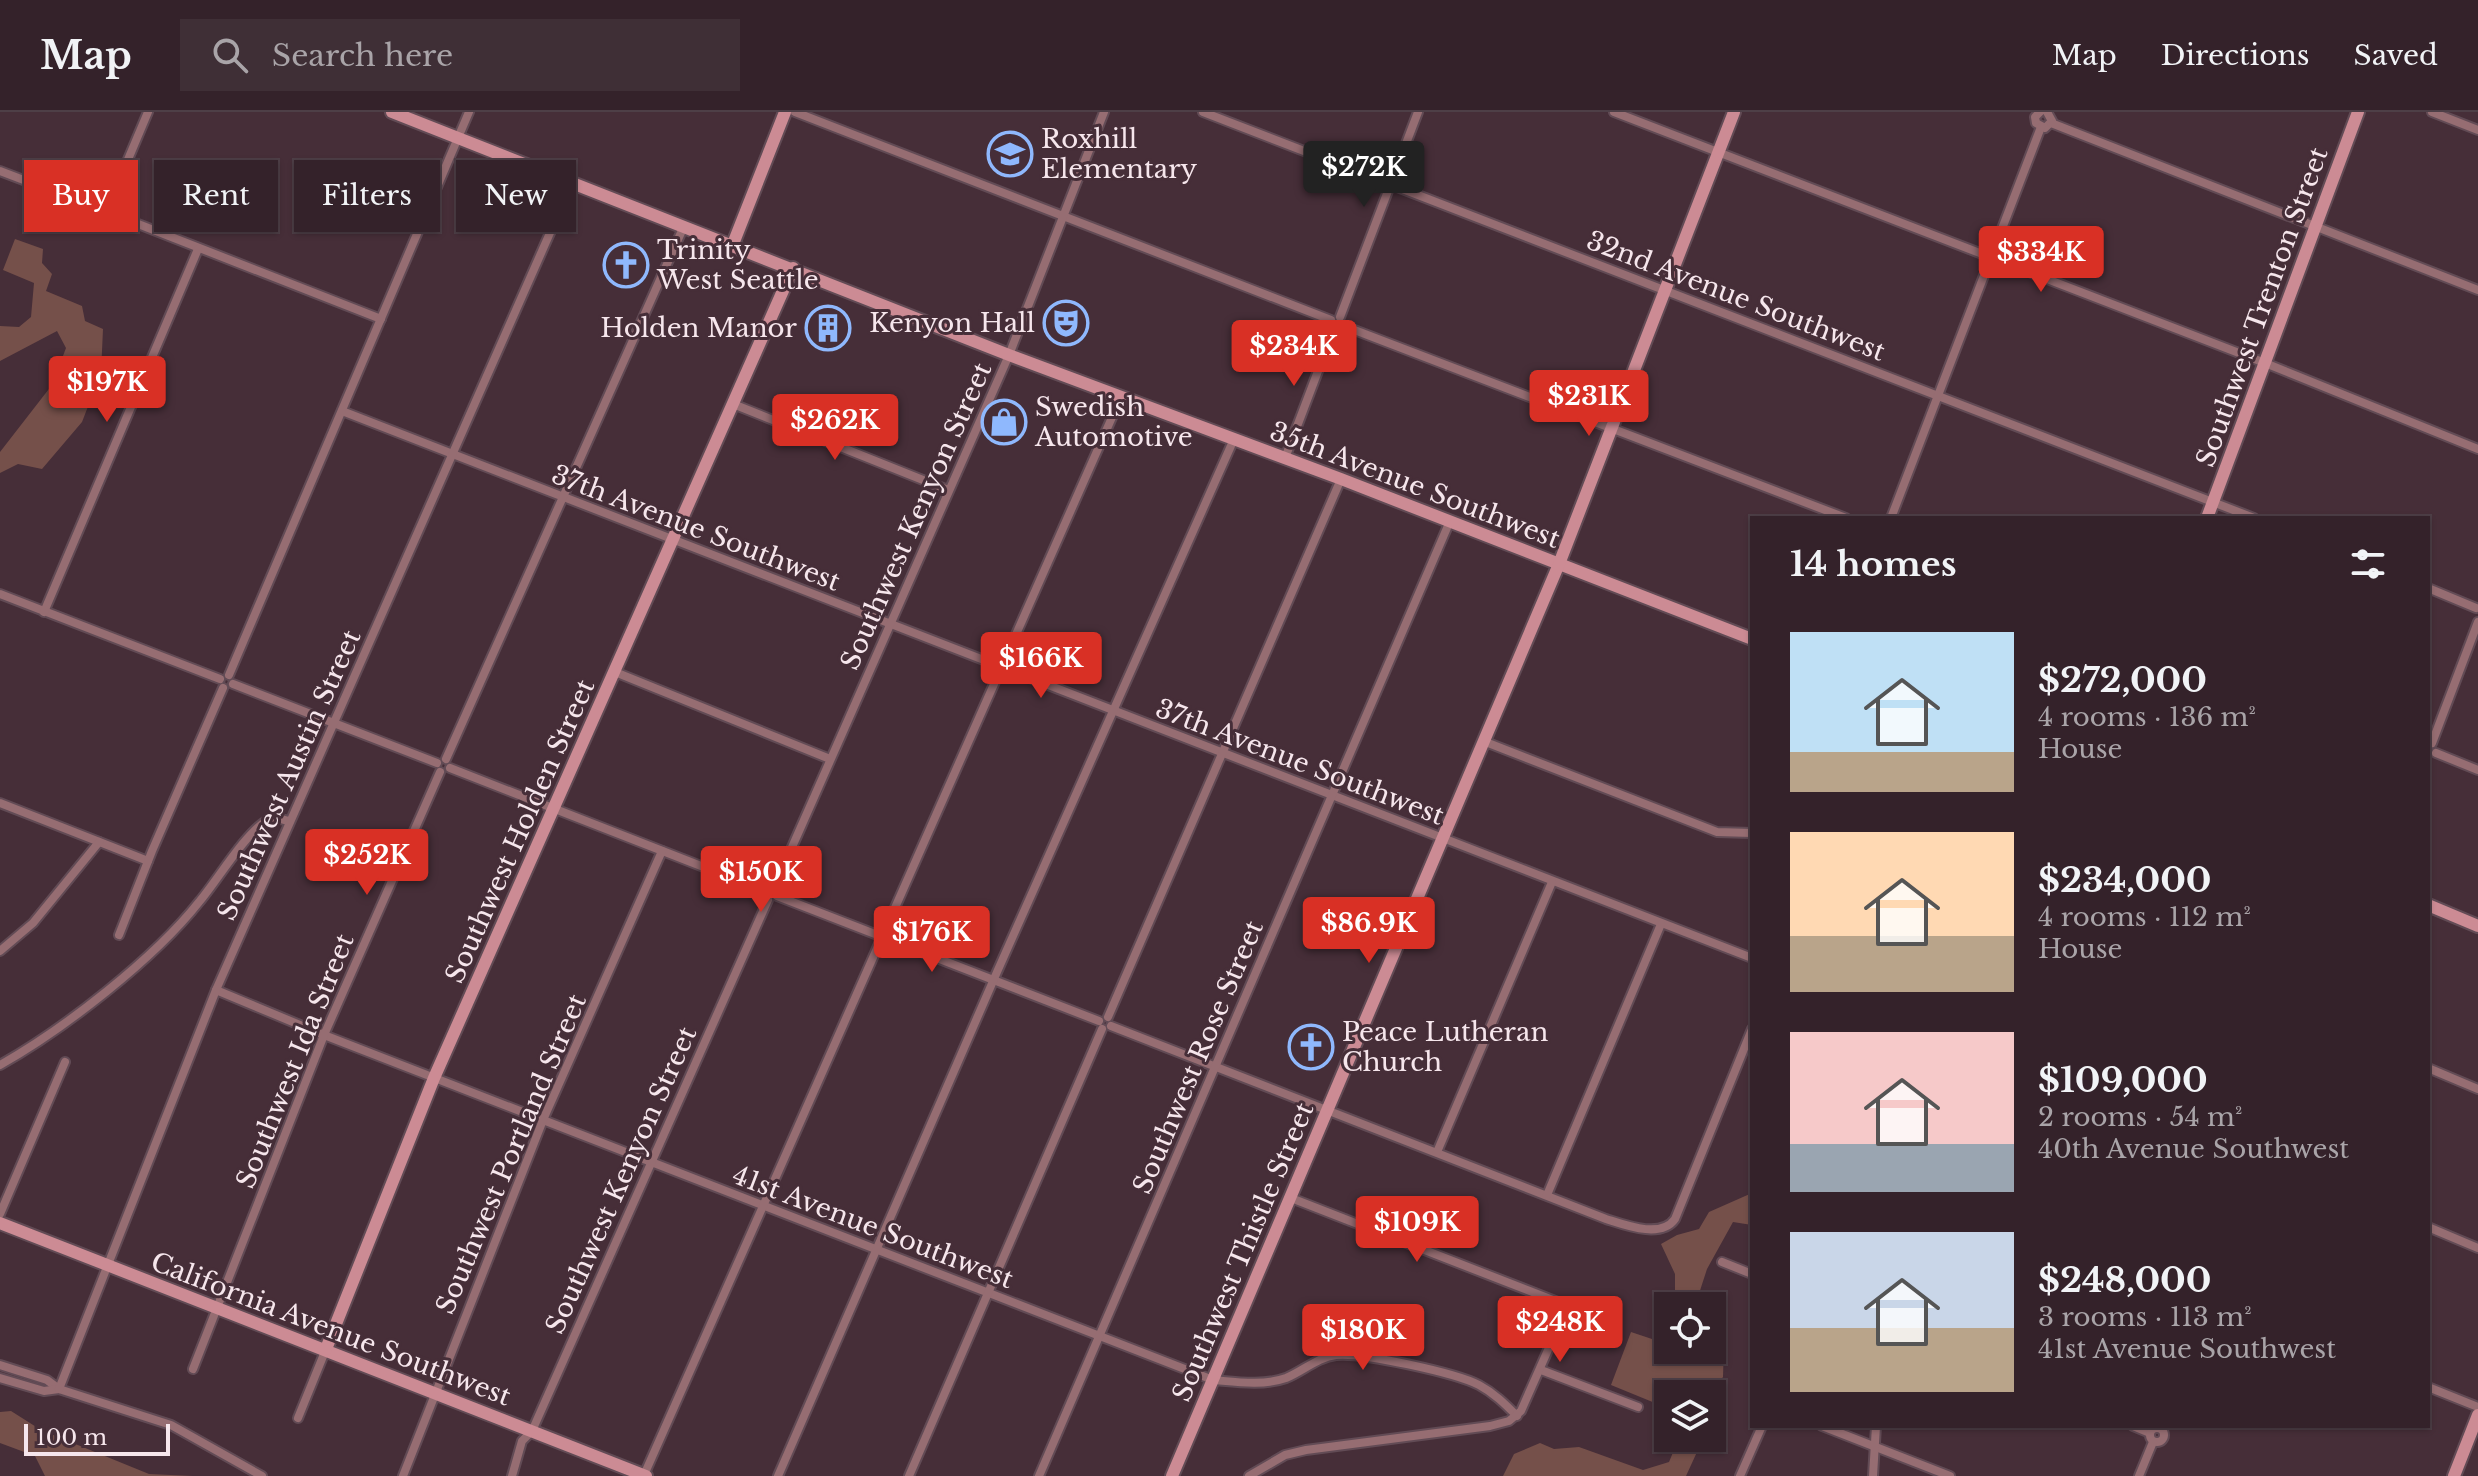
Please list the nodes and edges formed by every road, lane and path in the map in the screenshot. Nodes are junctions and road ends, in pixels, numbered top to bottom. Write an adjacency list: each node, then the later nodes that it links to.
1 (148, 112): 21 (street)
2 (392, 112): 19 (main road, 35th Avenue Southwest)
3 (469, 112): 19 (street)
4 (785, 112): 32 (main road)
5 (795, 112): 27 (street)
6 (1104, 112): 27 (street, Southwest Kenyon Street)
7 (1203, 112): 26 (street, 32nd Avenue Southwest)
8 (1418, 112): 26 (street)
9 (1614, 112): 20 (street)
10 (1734, 112): 20 (main road, Southwest Thistle Street)
11 (2024, 112): 15 (street)
12 (2047, 112): 16 (street)
13 (2358, 112): 30 (main road, Southwest Trenton Street)
14 (2432, 112): 18 (street)
15 (2038, 114): 17 (street)
16 (2051, 123): 17 (street); 30 (street)
17 (2041, 127): 34 (street)
18 (2478, 130)
19 (459, 138): 22 (main road, 35th Avenue Southwest); 38 (street)
20 (1718, 152): 34 (street); 36 (main road, Southwest Thistle Street)
21 (128, 160)
22 (514, 160)
23 (0, 171): 24 (street)
24 (24, 180)
25 (576, 185): 29 (main road, 35th Avenue Southwest)
26 (1391, 185): 36 (street, 32nd Avenue Southwest); 39 (street)
27 (1063, 217): 39 (street); 40 (street, Southwest Kenyon Street)
28 (138, 223): 33 (street)
29 (684, 226): 32 (main road, 35th Avenue Southwest); 53 (street, Southwest Ida Street)
30 (2316, 226): 37 (street); 41 (main road, Southwest Trenton Street)
31 (551, 232): 49 (street, Southwest Austin Street)
32 (733, 244): 35 (main road, 35th Avenue Southwest)
33 (198, 249): 38 (street); 64 (street)
34 (1990, 257): 41 (street); 42 (street)
35 (793, 268): 40 (main road, 35th Avenue Southwest); 44 (main road, Southwest Holden Street)
36 (1665, 290): 42 (street, 32nd Avenue Southwest); 46 (main road, Southwest Thistle Street)
37 (2478, 290)
38 (381, 319): 45 (street)
39 (1337, 323): 46 (street); 50 (street)
40 (1009, 355): 43 (main road, 35th Avenue Southwest); 52 (street, Southwest Kenyon Street)
41 (2265, 363): 48 (street); 54 (main road, Southwest Trenton Street)
42 (1937, 396): 54 (street, 32nd Avenue Southwest); 56 (street)
43 (1121, 397): 47 (main road, 35th Avenue Southwest); 68 (street)
44 (733, 404): 52 (street); 60 (main road, Southwest Holden Street)
45 (342, 411): 49 (street, 37th Avenue Southwest); 70 (street)
46 (1611, 429): 55 (street); 61 (main road, Southwest Thistle Street)
47 (1234, 439): 50 (main road, 35th Avenue Southwest); 72 (street)
48 (2478, 449)
49 (454, 454): 53 (street, 37th Avenue Southwest); 73 (street, Southwest Austin Street)
50 (1285, 458): 51 (main road, 35th Avenue Southwest)
51 (1341, 479): 59 (main road, 35th Avenue Southwest); 76 (street)
52 (948, 490): 66 (street, Southwest Kenyon Street)
53 (562, 496): 60 (street, 37th Avenue Southwest); 79 (street, Southwest Ida Street)
54 (2213, 502): 57 (main road, Southwest Trenton Street); 58 (street, 32nd Avenue Southwest)
55 (1841, 516)
56 (1892, 516)
57 (2208, 516)
58 (2249, 516)
59 (1450, 521): 61 (main road, 35th Avenue Southwest); 81 (street, Southwest Rose Street)
60 (673, 541): 66 (street, 37th Avenue Southwest); 69 (main road, Southwest Holden Street)
61 (1559, 564): 67 (main road, 35th Avenue Southwest); 74 (main road, Southwest Thistle Street)
62 (2430, 589): 65 (street)
63 (0, 594): 64 (street)
64 (44, 612): 71 (street)
65 (2478, 613): 75 (street)
66 (889, 624): 68 (street, 37th Avenue Southwest); 78 (street, Southwest Kenyon Street)
67 (1750, 638)
68 (1000, 668): 72 (street, 37th Avenue Southwest); 96 (street)
69 (615, 672): 78 (street); 83 (main road, Southwest Holden Street)
70 (231, 679): 71 (street); 73 (street)
71 (221, 684): 89 (street)
72 (1113, 710): 76 (street, 37th Avenue Southwest); 99 (street)
73 (334, 723): 79 (street); 84 (street, Southwest Austin Street)
74 (1483, 741): 85 (street); 86 (main road, Southwest Thistle Street)
75 (2430, 743): 77 (street)
76 (1221, 753): 81 (street, 37th Avenue Southwest); 101 (street)
77 (2432, 755): 80 (street)
78 (830, 759): 91 (street, Southwest Kenyon Street)
79 (443, 766): 83 (street); 103 (street, Southwest Ida Street)
80 (2478, 770)
81 (1332, 795): 86 (street, 37th Avenue Southwest); 106 (street, Southwest Rose Street)
82 (0, 803): 87 (street)
83 (553, 808): 88 (street); 108 (main road, Southwest Holden Street)
84 (289, 821): 100 (street, Southwest Austin Street); 105 (street)
85 (1750, 833)
86 (1442, 838): 90 (street, 37th Avenue Southwest); 110 (main road, Southwest Thistle Street)
87 (99, 842): 89 (street); 97 (street)
88 (662, 851): 91 (street); 111 (street, Southwest Portland Street)
89 (148, 861): 95 (street)
90 (1552, 882): 93 (street, 37th Avenue Southwest); 112 (street)
91 (771, 894): 96 (street); 113 (street, Southwest Kenyon Street)
92 (2430, 906): 94 (main road)
93 (1661, 924): 98 (street, 37th Avenue Southwest); 114 (street)
94 (2478, 926)
95 (119, 935)
96 (881, 937): 99 (street); 116 (street)
97 (0, 951)
98 (1750, 957)
99 (993, 980): 101 (street); 121 (street)
100 (216, 990): 103 (street, 41st Avenue Southwest); 123 (street, Southwest Austin Street)
101 (1105, 1023): 106 (street); 125 (street)
102 (1750, 1034): 114 (street)
103 (324, 1035): 108 (street, 41st Avenue Southwest); 126 (street, Southwest Ida Street)
104 (65, 1062): 117 (street)
105 (0, 1065)
106 (1216, 1067): 110 (street); 127 (street, Southwest Rose Street)
107 (2430, 1069): 109 (street)
108 (434, 1078): 111 (street, 41st Avenue Southwest); 128 (main road, Southwest Holden Street)
109 (2478, 1089)
110 (1327, 1110): 112 (street); 115 (main road, Southwest Thistle Street)
111 (543, 1120): 113 (street, 41st Avenue Southwest); 136 (street, Southwest Portland Street)
112 (1437, 1152): 114 (street)
113 (651, 1163): 116 (street, 41st Avenue Southwest); 145 (street, Southwest Kenyon Street)
114 (1547, 1195)
115 (1291, 1198): 131 (street); 133 (main road, Southwest Thistle Street)
116 (763, 1206): 121 (street, 41st Avenue Southwest); 151 (street)
117 (0, 1214)
118 (0, 1223): 123 (main road, California Avenue Southwest)
119 (2430, 1228): 120 (street)
120 (2478, 1248)
121 (876, 1250): 125 (street, 41st Avenue Southwest); 152 (street)
122 (1722, 1262): 124 (street)
123 (107, 1265): 126 (main road, California Avenue Southwest); 135 (street, Southwest Austin Street)
124 (1750, 1273)
125 (988, 1293): 127 (street, 41st Avenue Southwest); 153 (street)
126 (218, 1307): 128 (main road, California Avenue Southwest); 130 (street, Southwest Ida Street)
127 (1099, 1337): 133 (street, 41st Avenue Southwest); 154 (street, Southwest Rose Street)
128 (326, 1349): 136 (main road, California Avenue Southwest); 141 (street, Southwest Holden Street)
129 (0, 1365): 135 (street)
130 (193, 1369)
131 (1541, 1370): 137 (street); 140 (street)
132 (0, 1378): 135 (street)
133 (1213, 1380): 140 (street, 41st Avenue Southwest); 155 (main road, Southwest Thistle Street)
134 (2430, 1388): 138 (street)
135 (59, 1389): 148 (street)
136 (435, 1392): 145 (main road, California Avenue Southwest); 149 (street, Southwest Portland Street)
137 (1638, 1407)
138 (2478, 1407)
139 (2478, 1415): 161 (main road)
140 (1517, 1416): 156 (street)
141 (298, 1418)
142 (1761, 1428): 157 (street)
143 (1827, 1428): 147 (street)
144 (1876, 1428): 147 (street)
145 (532, 1431): 150 (street, Southwest Kenyon Street); 151 (main road, California Avenue Southwest)
146 (2156, 1432): 160 (street)
147 (1874, 1447): 158 (street); 159 (street)
148 (262, 1476)
149 (403, 1476)
150 (512, 1476)
151 (645, 1476)
152 (778, 1476)
153 (909, 1476)
154 (1039, 1476)
155 (1172, 1476)
156 (1249, 1476)
157 (1740, 1476)
158 (1873, 1476)
159 (1950, 1476)
160 (2139, 1476)
161 (2454, 1476)

